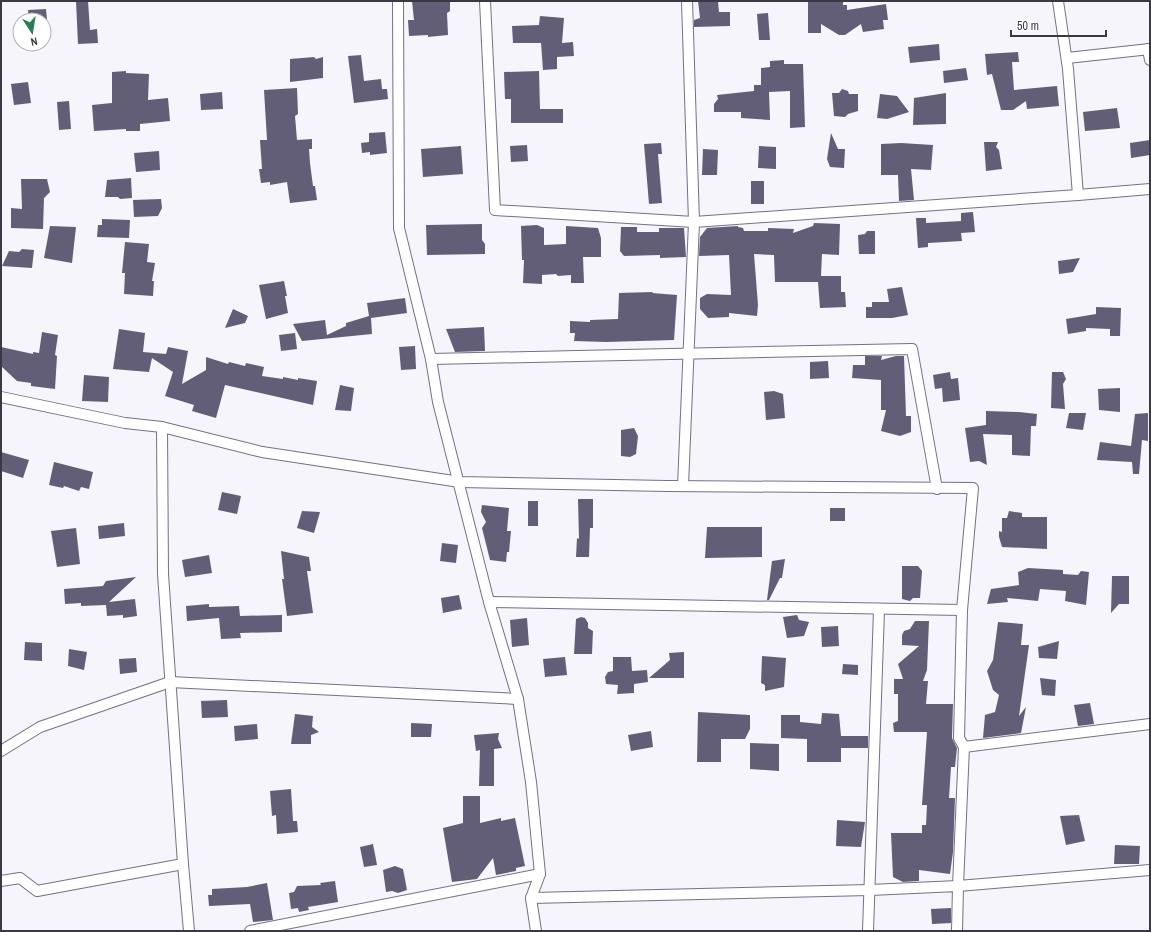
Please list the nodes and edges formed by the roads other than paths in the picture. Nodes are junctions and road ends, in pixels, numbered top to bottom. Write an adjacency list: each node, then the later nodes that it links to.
1 (398, 1): 12 (street)
2 (485, 1): 10 (street)
3 (687, 1): 10 (street)
4 (1058, 1): 6 (street)
5 (1149, 49): 6 (street); 7 (street)
6 (1067, 58): 9 (street)
7 (1150, 60)
8 (1150, 189): 9 (street)
9 (1078, 196): 10 (street)
10 (694, 222): 11 (street)
11 (689, 354): 12 (street); 16 (street); 17 (street)
12 (431, 359): 15 (street)
13 (1, 396): 14 (street)
14 (162, 428): 15 (street); 21 (street)
15 (460, 482): 16 (street); 18 (street)
16 (682, 486): 17 (street)
17 (937, 489): 20 (street)
18 (489, 602): 19 (street); 22 (street)
19 (879, 610): 20 (street); 31 (street)
20 (962, 610): 24 (street)
21 (170, 682): 22 (street); 25 (street); 26 (street)
22 (518, 699): 28 (street)
23 (1150, 724): 24 (street)
24 (964, 747): 30 (street)
25 (1, 751)
26 (183, 864): 29 (street); 33 (street)
27 (1150, 870): 30 (street)
28 (540, 874): 32 (street); 34 (street)
29 (1, 881)
30 (958, 886): 31 (street); 37 (street)
31 (870, 890): 32 (street); 36 (street)
32 (531, 898): 35 (street)
33 (189, 931)
34 (250, 931)
35 (536, 931)
36 (868, 931)
37 (957, 931)

